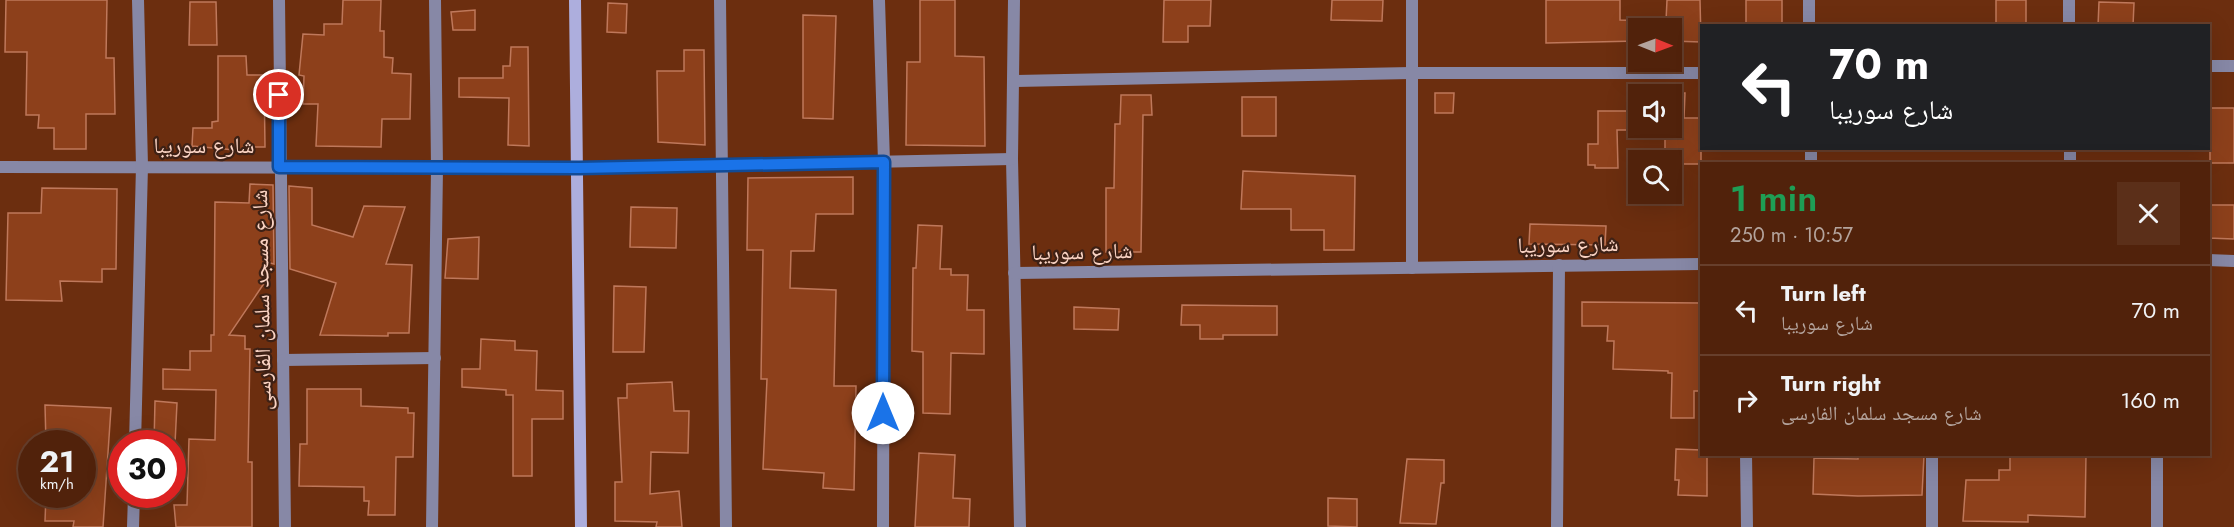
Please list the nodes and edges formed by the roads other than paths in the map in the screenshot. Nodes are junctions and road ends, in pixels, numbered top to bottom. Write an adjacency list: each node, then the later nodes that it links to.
1 (138, 0): 21 (street)
2 (279, 0): 23 (street, شارع مسجد سلمان الفارسى)
3 (435, 0): 24 (street)
4 (575, 0): 25 (street)
5 (720, 0): 20 (street)
6 (879, 0): 19 (street)
7 (1014, 0): 17 (street)
8 (1412, 0): 15 (street)
9 (1809, 0): 11 (street)
10 (2069, 0): 12 (street)
11 (1809, 24)
12 (2069, 24)
13 (2210, 66): 14 (street)
14 (2234, 66)
15 (1411, 73): 16 (street); 17 (street); 30 (street)
16 (1700, 74)
17 (1013, 81): 18 (street)
18 (1012, 159): 19 (street, شارع سوريبا); 31 (street, شارع سوريبا)
19 (884, 162): 20 (street, شارع سوريبا); 44 (street)
20 (720, 165): 25 (street, شارع سوريبا); 43 (street)
21 (142, 166): 22 (street, شارع سوريبا); 23 (street, شارع سوريبا); 34 (street)
22 (0, 167)
23 (279, 167): 24 (street, شارع سوريبا); 33 (street, شارع مسجد سلمان الفارسى)
24 (437, 168): 25 (street, شارع سوريبا); 32 (street)
25 (579, 168): 42 (street)
26 (2210, 260): 27 (street)
27 (2234, 261)
28 (1700, 264): 29 (street, شارع سوريبا)
29 (1559, 265): 30 (street, شارع سوريبا); 46 (street)
30 (1412, 268): 31 (street, شارع سوريبا)
31 (1014, 273): 45 (street)
32 (435, 358): 33 (street); 41 (street)
33 (283, 360): 40 (street, شارع مسجد سلمان الفارسى)
34 (135, 430)
35 (1746, 456): 47 (street)
36 (1932, 456): 48 (street)
37 (2157, 456): 49 (street)
38 (134, 508): 39 (street)
39 (133, 527)
40 (285, 527)
41 (432, 527)
42 (581, 527)
43 (726, 527)
44 (883, 527)
45 (1020, 527)
46 (1557, 527)
47 (1747, 527)
48 (1932, 527)
49 (2157, 527)

